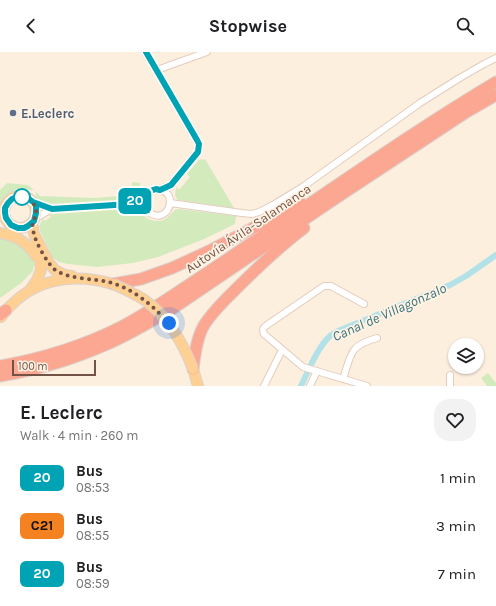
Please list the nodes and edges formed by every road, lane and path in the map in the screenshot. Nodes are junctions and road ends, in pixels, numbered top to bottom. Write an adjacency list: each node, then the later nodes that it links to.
1 (146, 52): 4 (street)
2 (207, 52): 4 (street)
3 (496, 58): 12 (street)
4 (157, 70): 9 (street)
5 (496, 82): 7 (highway, Autovía Ávila-Salamanca)
6 (496, 95): 8 (highway, Autovía Ávila-Salamanca)
7 (367, 164): 24 (highway); 30 (highway, Autovía Ávila-Salamanca)
8 (356, 184): 31 (highway); 34 (highway, Autovía Ávila-Salamanca)
9 (171, 185): 10 (street); 12 (street)
10 (160, 190): 11 (street); 12 (street)
11 (145, 196): 14 (street); 17 (street)
12 (169, 200): 17 (street)
13 (33, 202): 15 (street); 16 (main road); 18 (main road)
14 (130, 204): 15 (street); 17 (street)
15 (52, 209): 18 (street)
16 (3, 211): 20 (main road)
17 (147, 211)
18 (34, 221): 20 (main road); 23 (main road)
19 (0, 225): 20 (main road)
20 (15, 226): 22 (main road)
21 (0, 233): 22 (main road)
22 (39, 260): 25 (main road)
23 (80, 278): 24 (main road); 25 (main road)
24 (113, 284): 31 (main road, bridge)
25 (29, 291): 27 (main road)
26 (364, 304): 29 (street)
27 (2, 314)
28 (377, 338): 35 (street)
29 (282, 350): 32 (street); 37 (street)
30 (0, 366)
31 (193, 369): 36 (main road)
32 (312, 370): 35 (street); 38 (street)
33 (450, 375): 40 (street)
34 (0, 376)
35 (343, 379): 39 (street)
36 (198, 386)
37 (264, 386)
38 (310, 386)
39 (367, 386)
40 (450, 386)

